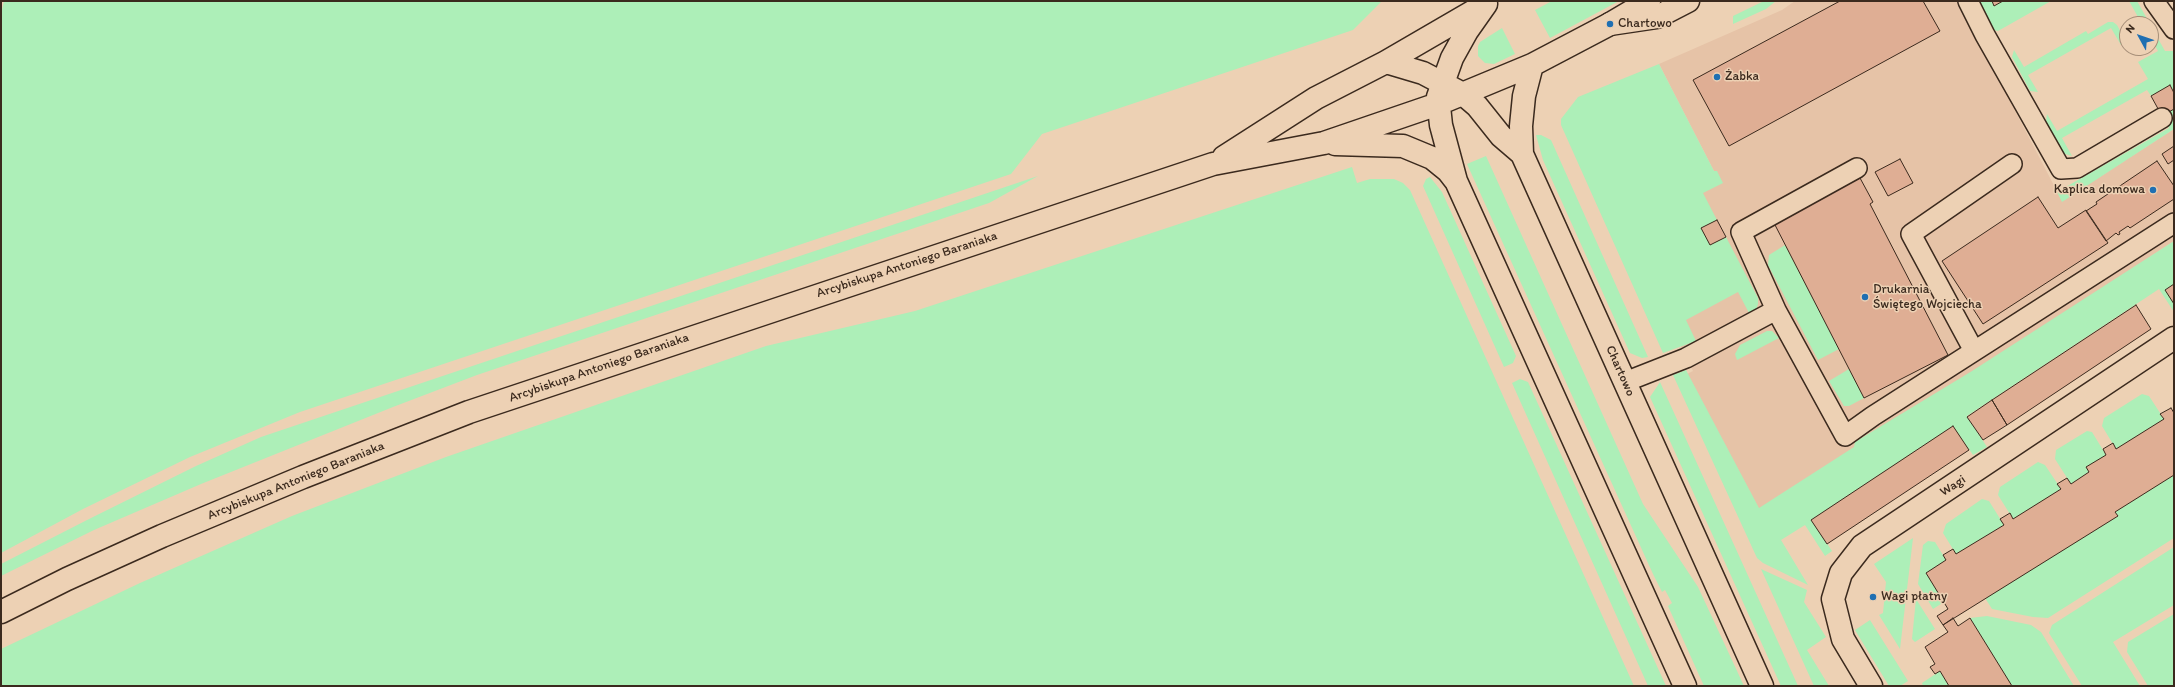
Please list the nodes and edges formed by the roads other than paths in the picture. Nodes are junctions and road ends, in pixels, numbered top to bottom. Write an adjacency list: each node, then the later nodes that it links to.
1 (1650, 1): 6 (street, Arcybiskupa Antoniego Baraniaka)
2 (1688, 1): 6 (street)
3 (1968, 1): 13 (lane)
4 (2154, 1): 7 (lane)
5 (1489, 3): 8 (street, Arcybiskupa Antoniego Baraniaka); 10 (street)
6 (1610, 24): 9 (street, Arcybiskupa Antoniego Baraniaka)
7 (2174, 29)
8 (1386, 62): 10 (street, Chartowo); 16 (street, Arcybiskupa Antoniego Baraniaka)
9 (1532, 65): 11 (street, Arcybiskupa Antoniego Baraniaka); 15 (street)
10 (1442, 82): 11 (street, Chartowo); 12 (street)
11 (1462, 94): 12 (street, Arcybiskupa Antoniego Baraniaka); 15 (street, Chartowo)
12 (1438, 104): 14 (street, Arcybiskupa Antoniego Baraniaka); 19 (street)
13 (2162, 118)
14 (1324, 143): 16 (street, Arcybiskupa Antoniego Baraniaka); 19 (street)
15 (1522, 154): 24 (street, Chartowo)
16 (1213, 164): 25 (street, Arcybiskupa Antoniego Baraniaka)
17 (2012, 164): 23 (lane)
18 (1857, 168): 21 (lane)
19 (1456, 181): 26 (street)
20 (2174, 223): 23 (lane)
21 (1776, 310): 23 (lane); 24 (lane)
22 (2174, 338): 28 (street, Wagi)
23 (1974, 350)
24 (1625, 382): 27 (street, Chartowo)
25 (1, 612)
26 (1685, 686)
27 (1762, 686)
28 (1871, 686)

